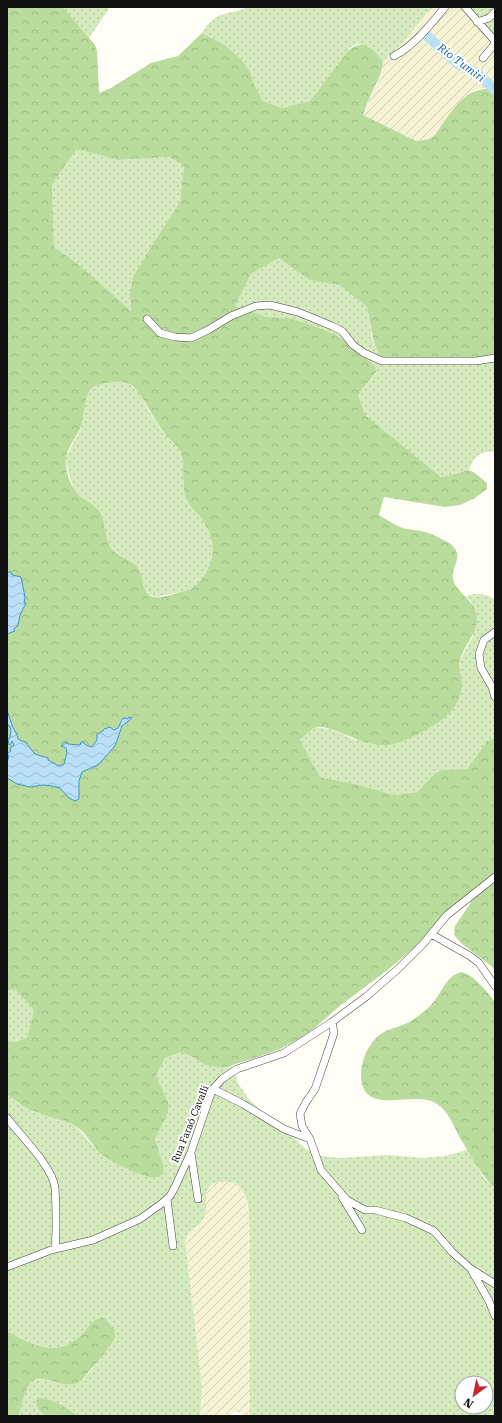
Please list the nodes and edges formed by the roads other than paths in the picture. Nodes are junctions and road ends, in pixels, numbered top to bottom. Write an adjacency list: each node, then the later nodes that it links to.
1 (445, 7): 5 (street)
2 (464, 7): 4 (street)
3 (495, 12): 4 (street)
4 (477, 22): 6 (street)
5 (394, 56)
6 (483, 58)
7 (147, 319): 8 (street)
8 (495, 358)
9 (495, 632): 10 (street)
10 (495, 697)
11 (495, 877): 12 (street, Rua Faraó Cavalli)
12 (431, 934): 13 (street); 14 (street, Rua Faraó Cavalli)
13 (495, 986)
14 (332, 1022): 15 (street, Rua Faraó Cavalli); 17 (street)
15 (213, 1089): 17 (street); 18 (street, Rua Faraó Cavalli)
16 (7, 1118): 24 (street)
17 (310, 1139): 19 (street)
18 (191, 1152): 20 (street, Rua Faraó Cavalli); 21 (street)
19 (338, 1189): 22 (street); 26 (street)
20 (167, 1199): 23 (street); 24 (street, Rua Faraó Cavalli)
21 (198, 1199)
22 (362, 1230)
23 (173, 1246)
24 (56, 1249): 25 (street, Rua Faraó Cavalli)
25 (7, 1267)
26 (471, 1269): 27 (street); 28 (street)
27 (495, 1284)
28 (495, 1316)

